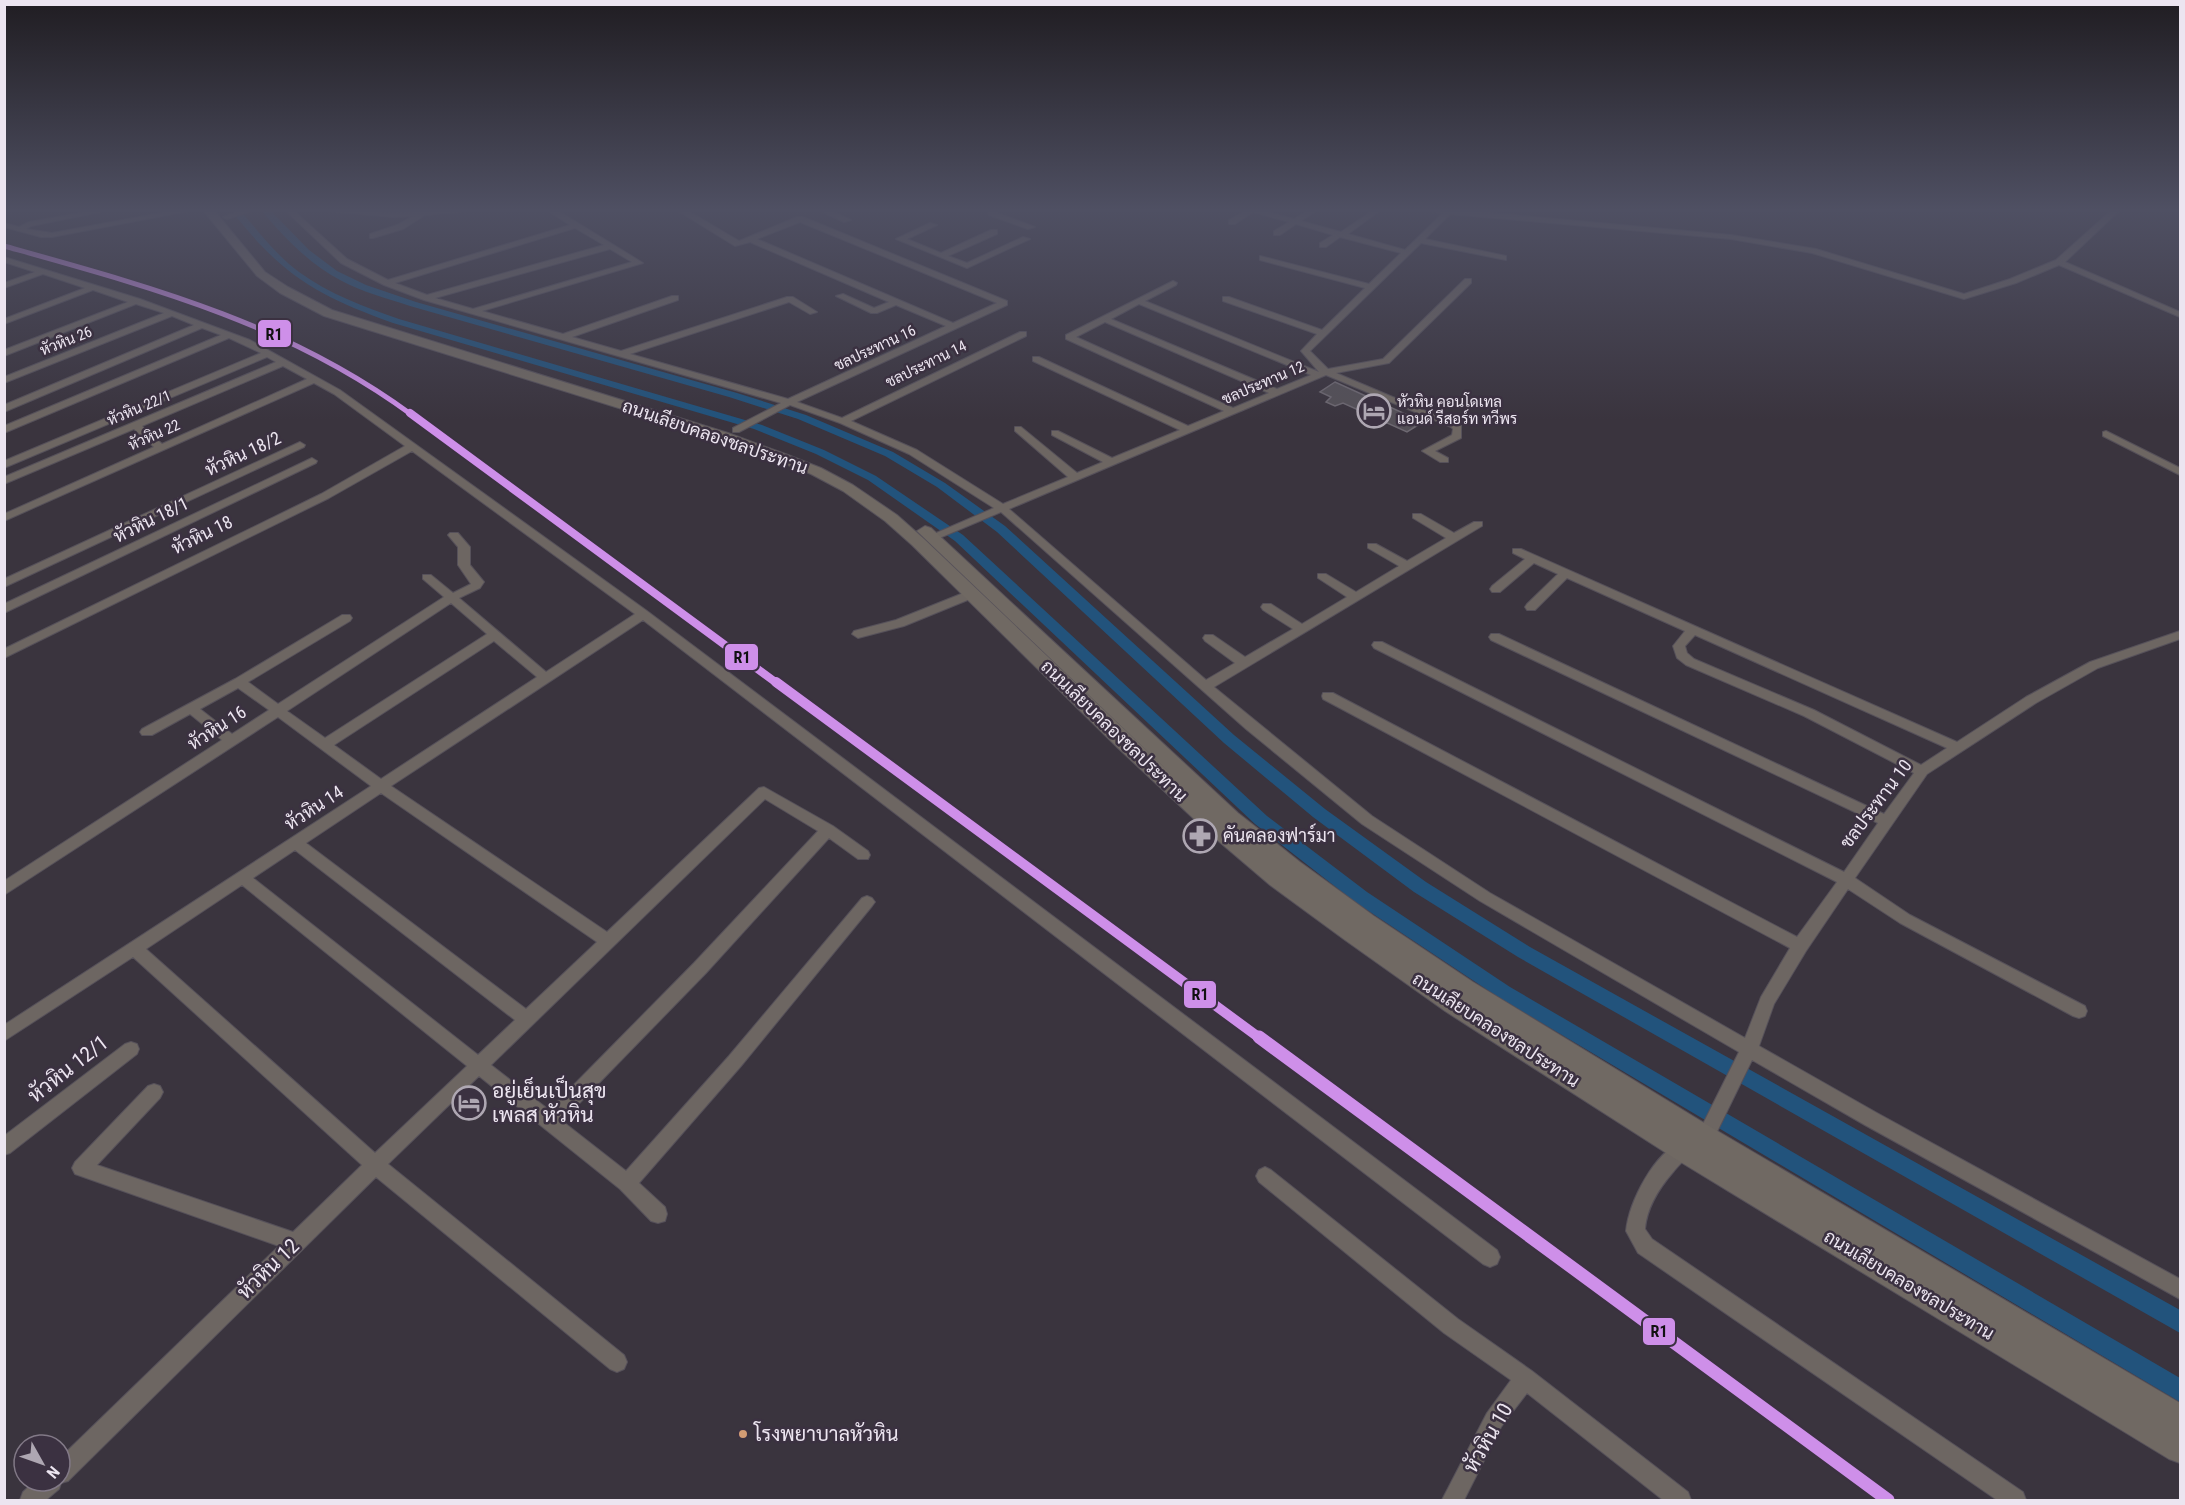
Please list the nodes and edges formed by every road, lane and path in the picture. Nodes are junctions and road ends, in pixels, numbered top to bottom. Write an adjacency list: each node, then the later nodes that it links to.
1 (22, 279): 19 (street)
2 (70, 279): 20 (street)
3 (268, 279): 87 (street, ถนนเลียบคลองชลประทาน)
4 (285, 279): 57 (street, ถนนเลียบคลองชลประทาน)
5 (380, 279): 17 (street)
6 (399, 279): 17 (street)
7 (491, 279): 23 (street)
8 (583, 279): 29 (street)
9 (843, 279): 28 (street)
10 (959, 279): 36 (street, ชลประทาน 16)
11 (1341, 279): 21 (street)
12 (1377, 279): 21 (street, ชลประทาน 12)
13 (1903, 279): 14 (street)
14 (2019, 279)
15 (2099, 279): 32 (street)
16 (1468, 281): 46 (street)
17 (387, 283): 23 (street)
18 (1173, 283): 27 (street)
19 (4, 286)
20 (94, 287): 26 (street); 34 (street)
21 (1369, 287): 37 (street, ชลประทาน 12)
22 (840, 296): 28 (street)
23 (427, 297): 29 (street)
24 (675, 298): 40 (street)
25 (1226, 299): 37 (street)
26 (137, 301): 31 (street); 41 (street)
27 (1139, 301): 33 (street); 46 (street)
28 (896, 302): 36 (street)
29 (473, 311): 40 (street)
30 (813, 312): 43 (street)
31 (172, 313): 35 (street); 48 (street, หัวหิน 26)
32 (2181, 315)
33 (1105, 319): 49 (street); 52 (street)
34 (4, 322)
35 (201, 325): 39 (street); 51 (street)
36 (953, 326): 50 (street, ชลประทาน 16)
37 (1322, 333): 46 (street, ชลประทาน 12)
38 (1023, 334): 53 (street, ชลประทาน 14)
39 (228, 335): 42 (street); 56 (street)
40 (564, 337): 43 (street)
41 (4, 353)
42 (269, 353): 45 (street); 67 (street)
43 (620, 354): 50 (street)
44 (1036, 358): 58 (street)
45 (284, 362): 47 (street); 54 (street, หัวหิน 22/1)
46 (1322, 373): 49 (street, ชลประทาน 12); 64 (street)
47 (316, 379): 62 (street); 63 (street, หัวหิน 22)
48 (4, 380)
49 (1278, 393): 52 (street, ชลประทาน 12)
50 (789, 402): 53 (street); 57 (street, ชลประทาน 16)
51 (4, 409)
52 (1234, 412): 58 (street, ชลประทาน 12)
53 (843, 421): 71 (street)
54 (136, 426): 63 (street); 70 (street, หัวหิน 22/1)
55 (1018, 429): 69 (street)
56 (4, 430)
57 (736, 430): 76 (street, ถนนเลียบคลองชลประทาน)
58 (1188, 430): 66 (street, ชลประทาน 12)
59 (1055, 434): 66 (street)
60 (2106, 434): 68 (street)
61 (300, 445): 85 (street, หัวหิน 18/2)
62 (413, 446): 93 (street); 103 (street, หัวหิน 18)
63 (161, 448): 73 (street, หัวหิน 22)
64 (1444, 459)
65 (312, 461): 92 (street, หัวหิน 18/1)
66 (1111, 462): 69 (street, ชลประทาน 12)
67 (4, 465)
68 (2181, 472)
69 (1075, 477): 71 (street, ชลประทาน 12)
70 (4, 481)
71 (1002, 508): 76 (street, ชลประทาน 12); 107 (street)
72 (1417, 516): 77 (street)
73 (4, 518)
74 (1478, 524): 77 (street)
75 (454, 535): 89 (street, หัวหิน 16)
76 (933, 537): 136 (street, ถนนเลียบคลองชลประทาน)
77 (1454, 538): 81 (street)
78 (1372, 546): 81 (street)
79 (1517, 551): 80 (street)
80 (1532, 558): 82 (street); 86 (street)
81 (1407, 566): 88 (street)
82 (1565, 573): 91 (street); 96 (street)
83 (1322, 576): 88 (street)
84 (427, 577): 89 (street)
85 (4, 584)
86 (1496, 589)
87 (971, 594): 98 (street); 136 (street, ถนนเลียบคลองชลประทาน)
88 (1356, 597): 95 (street)
89 (451, 598): 97 (street); 110 (street, หัวหิน 16)
90 (1267, 606): 95 (street)
91 (1531, 607)
92 (4, 609)
93 (643, 614): 105 (street, หัวหิน 14); 143 (street)
94 (346, 618): 106 (street)
95 (1302, 629): 104 (street)
96 (1693, 629): 114 (street); 115 (street)
97 (496, 634): 105 (street); 113 (street)
98 (858, 634)
99 (1495, 637): 117 (street)
100 (1209, 638): 104 (street)
101 (2176, 640): 114 (street, ชลประทาน 10)
102 (1378, 645): 122 (street)
103 (4, 654)
104 (1244, 663): 107 (street)
105 (546, 680): 116 (street, หัวหิน 14)
106 (239, 682): 109 (street); 110 (street)
107 (1206, 686): 132 (street)
108 (1328, 696): 126 (street)
109 (190, 708): 111 (street); 112 (street)
110 (276, 711): 112 (street, หัวหิน 16); 113 (street)
111 (147, 732)
112 (231, 740): 123 (street, หัวหิน 16)
113 (325, 745): 116 (street)
114 (1957, 747): 115 (street, ชลประทาน 10)
115 (1922, 771): 117 (street, ชลประทาน 10)
116 (382, 787): 119 (street, หัวหิน 14); 125 (street)
117 (1886, 821): 122 (street, ชลประทาน 10)
118 (828, 830): 120 (street); 125 (street, หัวหิน 12); 135 (street)
119 (296, 843): 121 (street, หัวหิน 14); 129 (street)
120 (863, 855)
121 (243, 878): 127 (street, หัวหิน 14); 133 (street)
122 (1845, 879): 126 (street, ชลประทาน 10); 128 (street)
123 (4, 889)
124 (867, 902): 140 (street)
125 (609, 942): 129 (street, หัวหิน 12)
126 (1800, 946): 132 (street, ชลประทาน 10)
127 (135, 949): 130 (street, หัวหิน 14); 138 (street)
128 (2079, 1011)
129 (528, 1020): 133 (street, หัวหิน 12)
130 (4, 1034)
131 (131, 1049): 137 (street, หัวหิน 12/1)
132 (1749, 1049): 136 (street, ชลประทาน 10); 144 (street)
133 (478, 1066): 135 (street); 138 (street, หัวหิน 12)
134 (154, 1092): 142 (street)
135 (549, 1122): 140 (street)
136 (1694, 1144): 147 (street, ถนนเลียบคลองชลประทาน); 148 (street, ถนนเลียบคลองชลประทาน); 152 (street, ชลประทาน 10)
137 (4, 1147)
138 (375, 1165): 142 (street, หัวหิน 12); 145 (street)
139 (1265, 1176): 146 (street)
140 (627, 1183): 141 (street)
141 (658, 1214)
142 (296, 1242): 149 (street, หัวหิน 12)
143 (1490, 1257)
144 (2181, 1289)
145 (617, 1362)
146 (1526, 1378): 150 (street, หัวหิน 10); 151 (street)
147 (2181, 1420)
148 (2181, 1449)
149 (72, 1461)
150 (1453, 1500)
151 (1680, 1500)
152 (2015, 1500)

